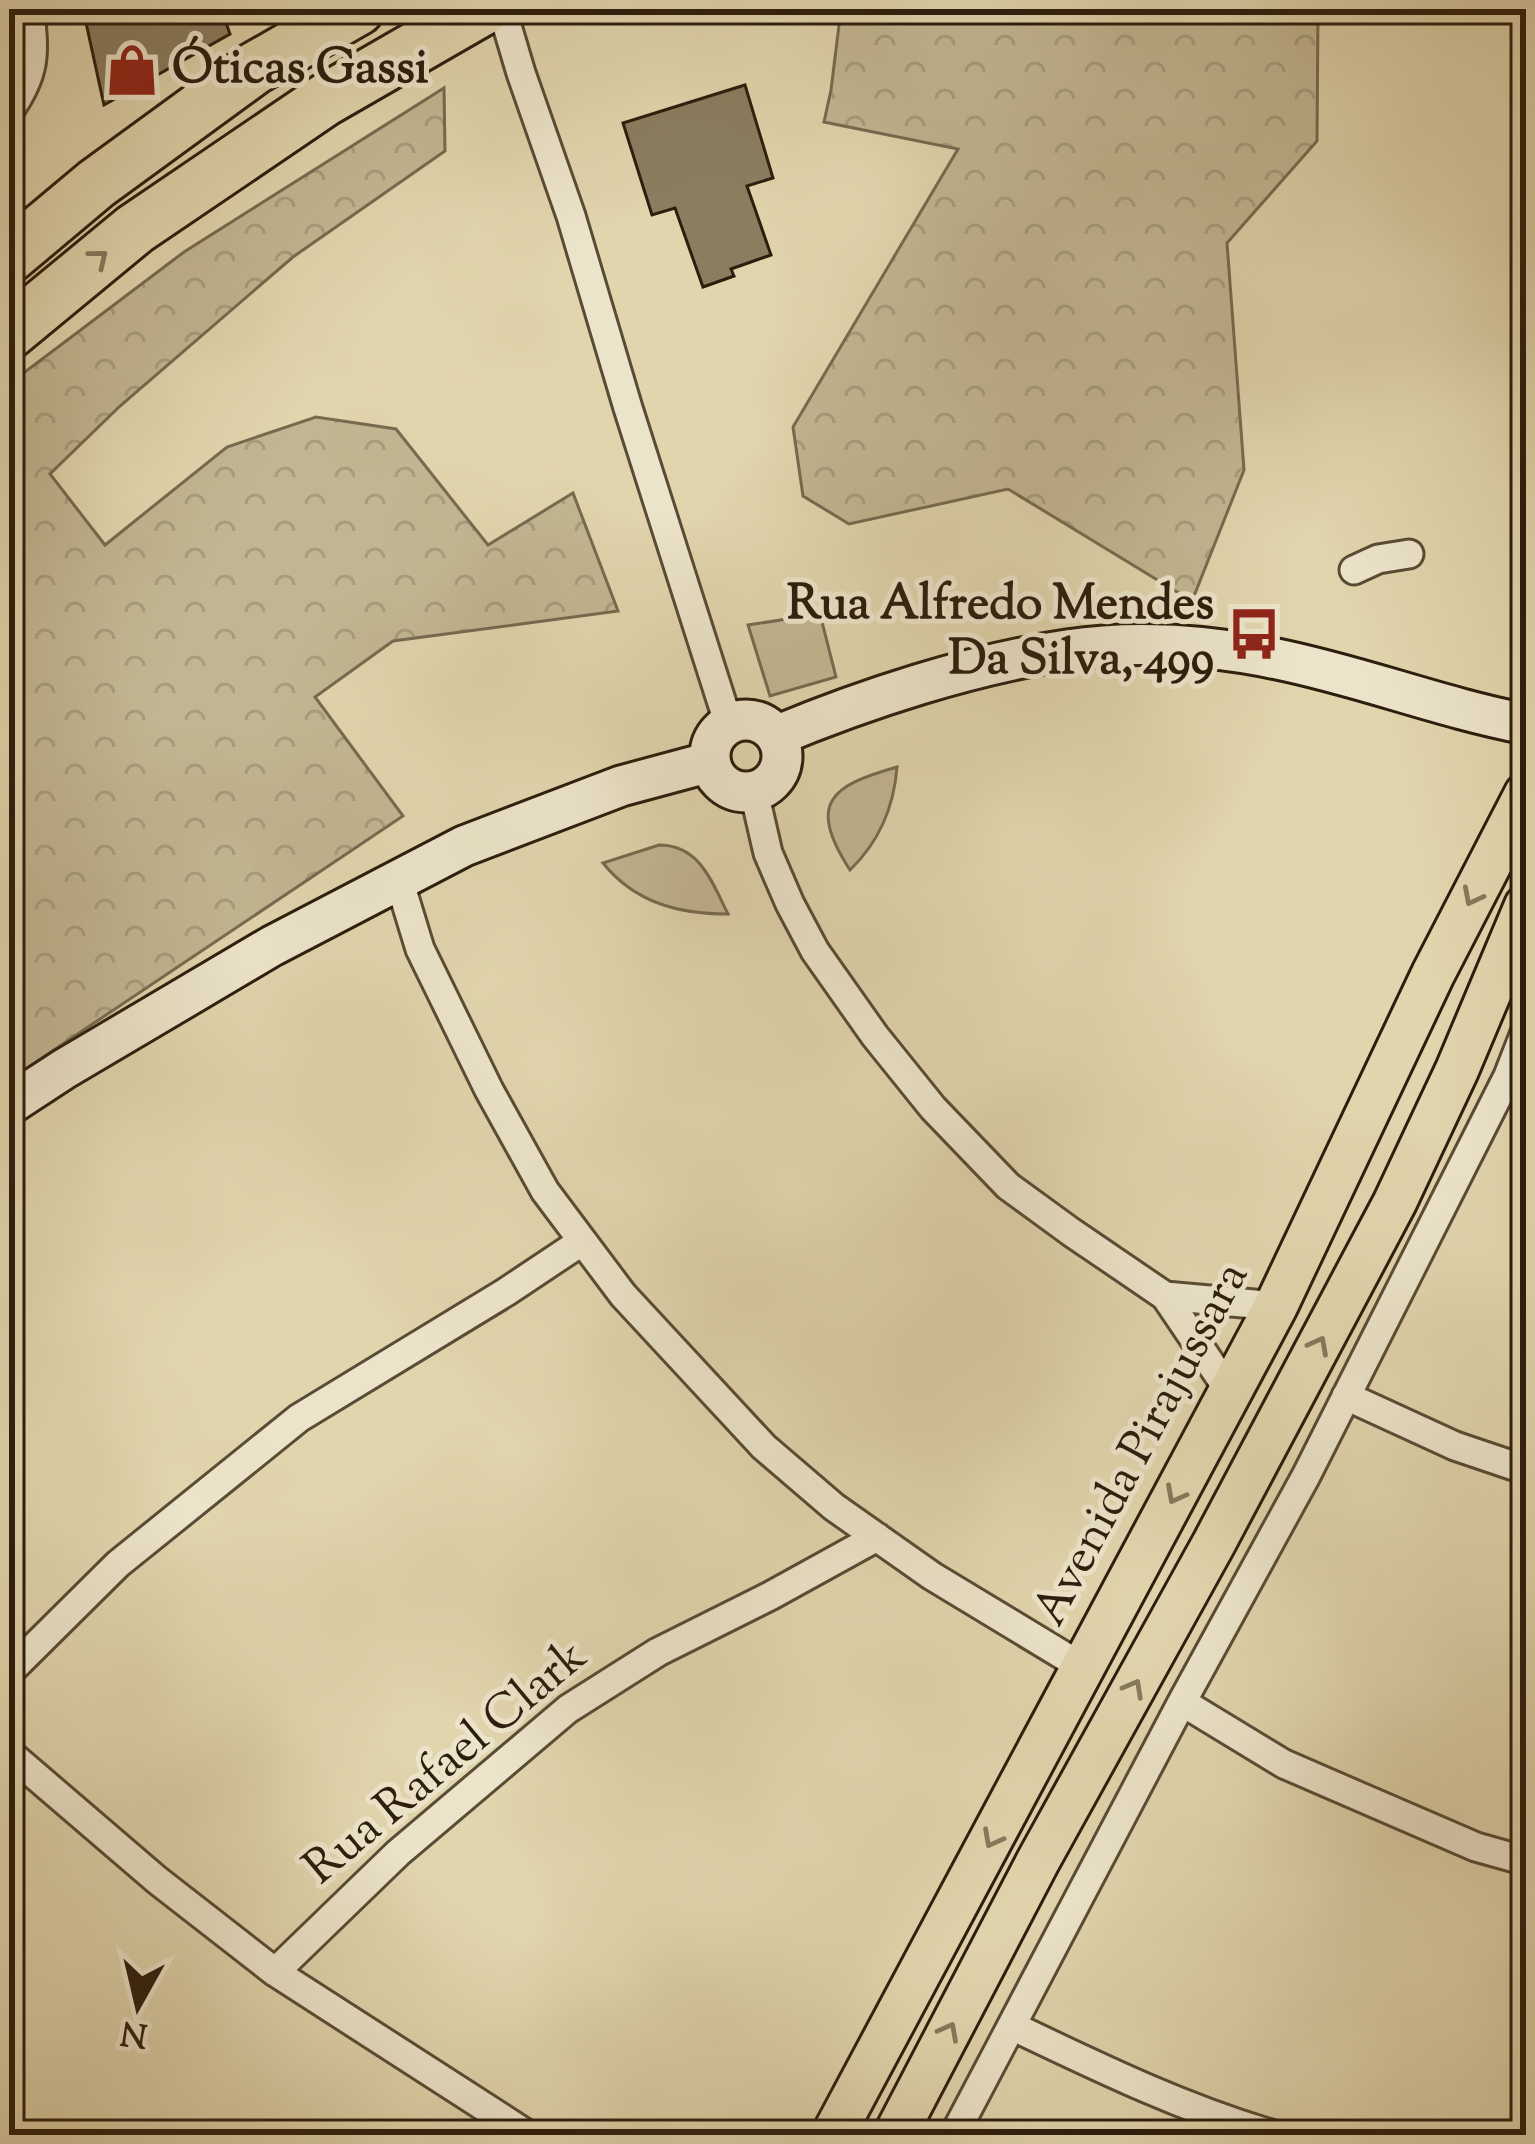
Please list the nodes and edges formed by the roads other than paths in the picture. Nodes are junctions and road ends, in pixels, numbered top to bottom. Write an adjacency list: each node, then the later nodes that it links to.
1 (29, 9): 5 (street)
2 (358, 9): 6 (highway)
3 (483, 9): 7 (highway, one-way to 3)
4 (502, 9): 10 (street)
5 (9, 111)
6 (9, 257)
7 (9, 333)
8 (1409, 554): 9 (street)
9 (1354, 570)
10 (729, 724): 12 (street); 13 (street)
11 (1520, 725): 12 (street)
12 (776, 736): 14 (street)
13 (710, 762): 14 (street); 16 (street)
14 (754, 792): 22 (street)
15 (1526, 794): 23 (main road, Avenida Pirajussara, one-way to 23)
16 (399, 880): 20 (street); 21 (street)
17 (1526, 906): 37 (main road, one-way to 17)
18 (1526, 1030): 19 (street)
19 (1517, 1079): 25 (street)
20 (9, 1105)
21 (581, 1242): 27 (street); 29 (street)
22 (1165, 1296): 23 (street); 24 (street)
23 (1276, 1306): 24 (main road, Avenida Pirajussara)
24 (1230, 1392): 28 (main road, Avenida Pirajussara, one-way to 28)
25 (1346, 1396): 26 (street); 30 (street)
26 (1526, 1470)
27 (877, 1538): 28 (street); 33 (street, Rua Rafael Clark)
28 (1084, 1668): 36 (main road, Avenida Pirajussara, one-way to 36)
29 (9, 1672)
30 (1182, 1702): 32 (street); 34 (street)
31 (9, 1753): 33 (street)
32 (1526, 1861)
33 (275, 1972): 35 (street)
34 (1012, 2026): 38 (street); 39 (street)
35 (528, 2135)
36 (833, 2135)
37 (895, 2135)
38 (954, 2135)
39 (1274, 2135)

